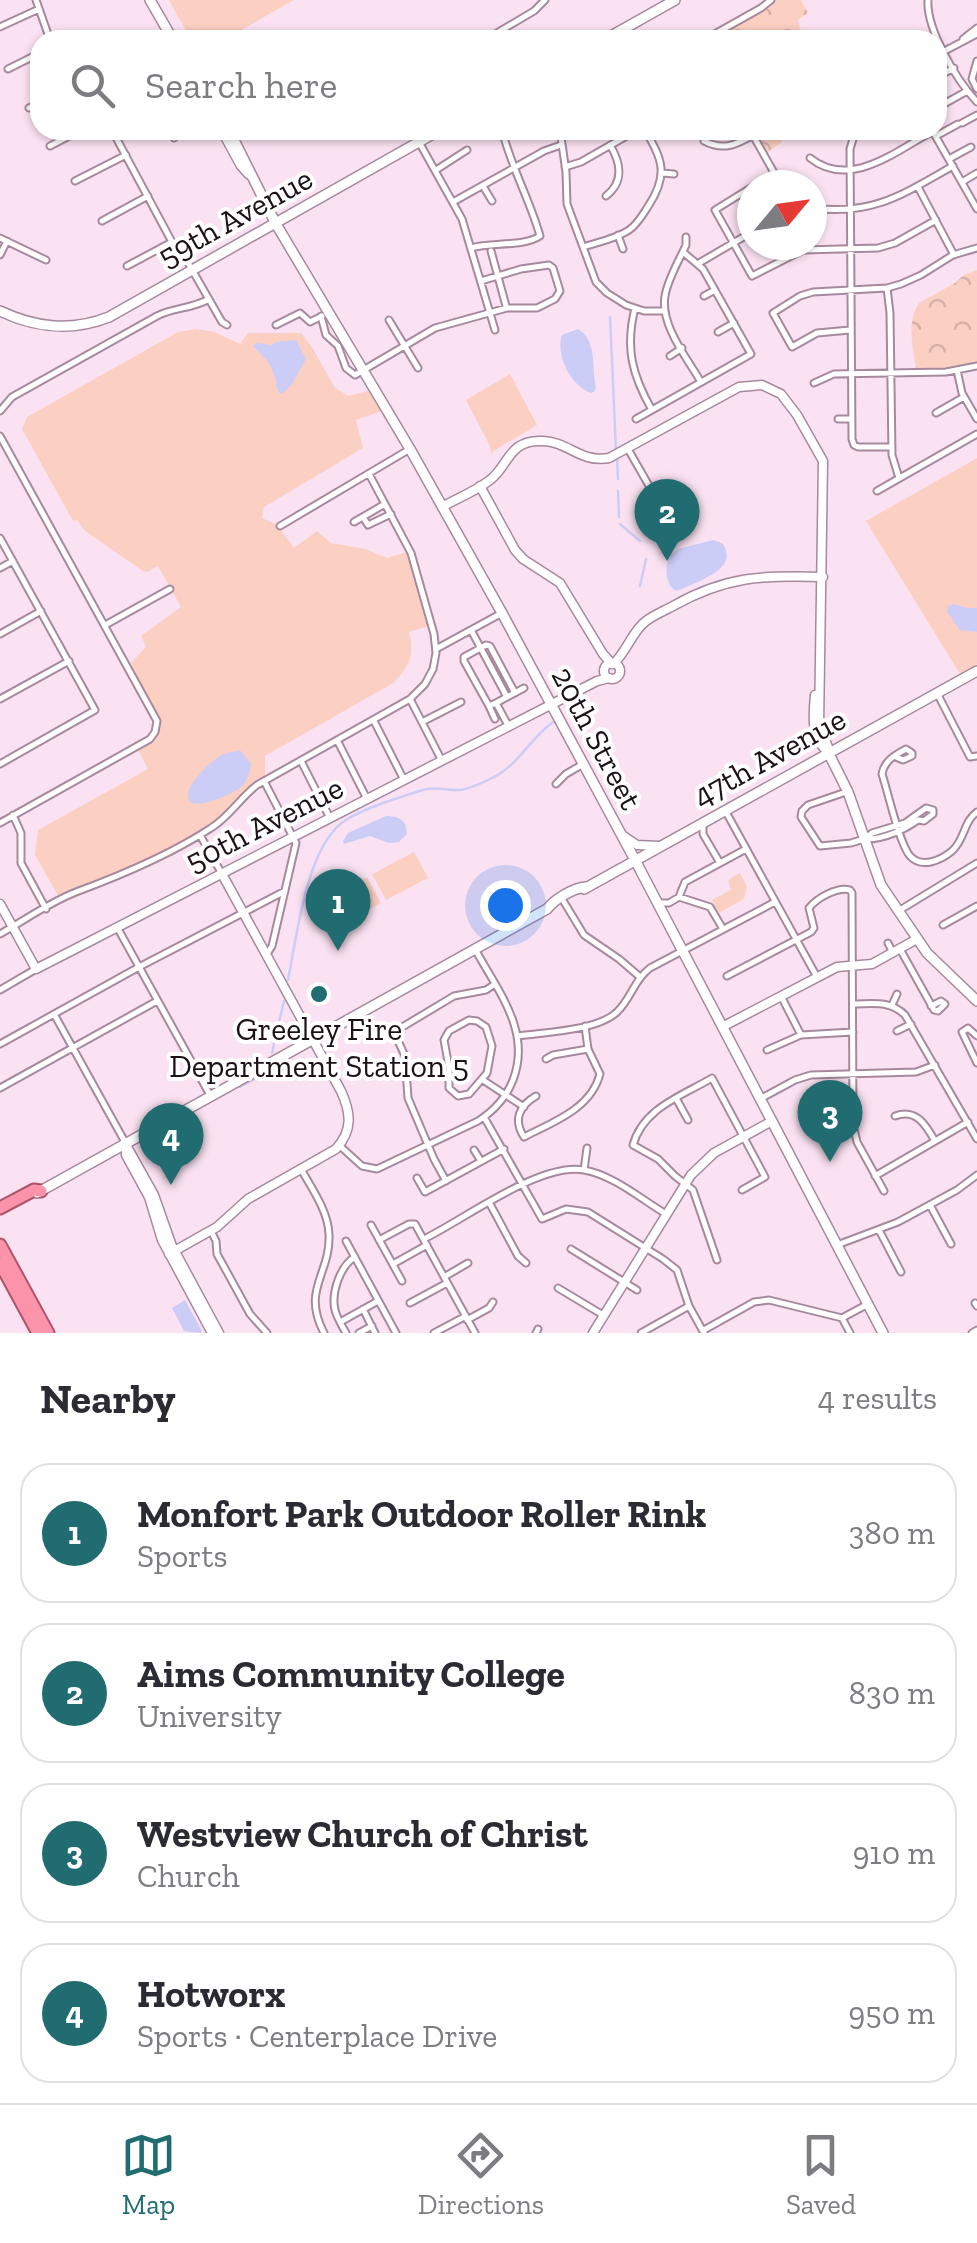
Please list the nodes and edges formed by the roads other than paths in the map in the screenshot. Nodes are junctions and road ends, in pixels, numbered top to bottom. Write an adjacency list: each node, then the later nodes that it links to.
1 (36, 0): 7 (street)
2 (154, 0): 10 (main road)
3 (545, 0): 11 (street)
4 (675, 0): 12 (main road)
5 (772, 0): 13 (street)
6 (928, 0): 14 (street)
7 (39, 9): 8 (street); 9 (street)
8 (0, 28)
9 (46, 30)
10 (170, 30)
11 (502, 30)
12 (622, 30)
13 (721, 30)
14 (934, 30)
15 (977, 31): 16 (street)
16 (947, 50)
17 (947, 55): 20 (street)
18 (30, 58): 21 (street)
19 (977, 61): 23 (street)
20 (954, 68): 22 (street); 24 (street)
21 (8, 69)
22 (947, 72)
23 (977, 88)
24 (967, 91): 25 (street); 26 (street)
25 (947, 101)
26 (977, 102)
27 (977, 115): 28 (street)
28 (947, 128)
29 (61, 140): 45 (street)
30 (118, 140): 49 (street)
31 (230, 140): 74 (main road, 20th Street)
32 (422, 140): 43 (main road, 59th Avenue)
33 (505, 140): 52 (street)
34 (561, 140): 44 (street)
35 (620, 140): 46 (street)
36 (650, 140): 57 (street)
37 (743, 140): 42 (street)
38 (755, 140): 55 (street)
39 (854, 140): 56 (street)
40 (919, 140): 56 (street)
41 (939, 140): 51 (street)
42 (704, 141)
43 (419, 142): 54 (street); 74 (main road, 59th Avenue)
44 (562, 144): 52 (street); 53 (street)
45 (50, 146)
46 (610, 146): 53 (street); 65 (street)
47 (974, 146): 51 (street)
48 (467, 150): 54 (street)
49 (126, 155): 60 (street); 64 (street)
50 (810, 158): 56 (street)
51 (951, 162): 61 (street); 63 (street)
52 (514, 168): 62 (street); 81 (street)
53 (565, 168): 82 (street)
54 (436, 170): 68 (street)
55 (772, 170)
56 (850, 170): 71 (street)
57 (662, 173): 59 (street); 75 (street)
58 (977, 173): 61 (street)
59 (674, 174)
60 (75, 181)
61 (962, 182): 69 (street)
62 (483, 186): 67 (street); 68 (street)
63 (917, 186): 71 (street); 72 (street)
64 (148, 196): 73 (street); 79 (street)
65 (606, 196)
66 (737, 196): 80 (street)
67 (492, 201)
68 (454, 202): 81 (street)
69 (976, 206)
70 (827, 208): 71 (street)
71 (850, 209): 83 (street)
72 (936, 220): 83 (street); 89 (street)
73 (102, 221)
74 (276, 224): 93 (main road, 59th Avenue); 106 (main road, 20th Street)
75 (618, 235): 82 (street); 85 (street)
76 (686, 237): 87 (street)
77 (3, 240): 88 (street); 90 (street)
78 (737, 241): 80 (street)
79 (172, 242): 92 (street); 93 (street)
80 (732, 244): 83 (street); 91 (street)
81 (471, 248): 95 (street)
82 (583, 248): 102 (street)
83 (850, 248): 98 (street)
84 (977, 248): 89 (street)
85 (623, 249)
86 (491, 251): 94 (street)
87 (683, 252): 91 (street); 104 (street)
88 (0, 255)
89 (954, 255): 96 (street)
90 (46, 260)
91 (699, 263): 97 (street)
92 (127, 266)
93 (192, 269): 100 (street); 103 (main road, 59th Avenue)
94 (498, 276): 95 (street); 101 (street); 101 (street)
95 (481, 281): 105 (street)
96 (886, 288): 98 (street); 122 (street)
97 (716, 290): 99 (street); 108 (street)
98 (851, 290): 112 (street); 112 (street)
99 (704, 296)
100 (209, 299): 110 (street); 127 (street)
101 (506, 308): 105 (street)
102 (635, 308): 104 (street); 126 (street)
103 (0, 311)
104 (665, 311): 115 (street)
105 (490, 312): 111 (street); 114 (street)
106 (325, 314): 109 (street); 119 (main road, 20th Street)
107 (389, 320): 114 (street)
108 (734, 323): 113 (street); 123 (street)
109 (276, 324)
110 (228, 326)
111 (495, 330)
112 (850, 330): 121 (street)
113 (718, 332)
114 (404, 345): 118 (street); 119 (street)
115 (682, 348): 116 (street); 123 (street)
116 (670, 356)
117 (977, 366): 120 (street)
118 (418, 368)
119 (363, 370): 136 (main road, 20th Street)
120 (956, 370): 122 (street); 125 (street)
121 (851, 373): 122 (street); 124 (street); 131 (street)
122 (891, 373): 135 (street)
123 (701, 382): 126 (street)
124 (814, 383)
125 (964, 397): 128 (street); 132 (street)
126 (652, 410): 129 (street)
127 (0, 411)
128 (936, 413)
129 (636, 419)
130 (838, 419): 131 (street)
131 (852, 419): 135 (street)
132 (977, 419)
133 (977, 434): 139 (street)
134 (0, 436): 159 (street)
135 (891, 446): 139 (street)
136 (410, 449): 138 (street); 144 (main road, 20th Street)
137 (628, 449): 140 (street); 141 (street); 151 (street)
138 (369, 474): 143 (street); 148 (street)
139 (900, 478): 142 (street)
140 (480, 486): 144 (street); 165 (street)
141 (652, 491)
142 (877, 491)
143 (385, 504): 145 (street); 146 (street)
144 (442, 507): 158 (main road, 20th Street)
145 (390, 514): 146 (street); 162 (street)
146 (363, 517): 147 (street)
147 (354, 522)
148 (280, 526)
149 (0, 538): 150 (street)
150 (13, 561): 152 (street); 157 (street)
151 (823, 564): 153 (street); 154 (street)
152 (0, 568)
153 (812, 577): 154 (street, 50th Avenue); 155 (street); 165 (street, 50th Avenue)
154 (822, 577): 155 (street)
155 (822, 588): 182 (street)
156 (170, 589): 159 (street)
157 (41, 611): 161 (street); 164 (street)
158 (502, 613): 160 (street); 175 (main road, 20th Street)
159 (106, 624): 196 (street)
160 (472, 630): 162 (street); 163 (street)
161 (0, 634)
162 (436, 648): 172 (street)
163 (481, 648): 168 (street); 170 (street); 176 (street)
164 (68, 660): 171 (street); 187 (street)
165 (610, 669): 175 (street, 50th Avenue)
166 (977, 671): 169 (main road, 47th Avenue)
167 (524, 688): 168 (street)
168 (515, 692): 170 (street)
169 (937, 693): 182 (main road, 47th Avenue); 184 (street)
170 (508, 697): 174 (street)
171 (0, 699)
172 (410, 699): 178 (street); 179 (street)
173 (461, 702): 179 (street)
174 (496, 702): 176 (street); 180 (street)
175 (551, 705): 180 (street, 50th Avenue); 188 (main road, 20th Street)
176 (488, 706): 177 (street)
177 (495, 719)
178 (374, 720): 181 (street); 189 (street)
179 (422, 722): 186 (street)
180 (509, 727): 186 (street, 50th Avenue)
181 (337, 740): 185 (street); 193 (street)
182 (828, 752): 192 (main road); 194 (main road, 47th Avenue)
183 (896, 756): 201 (street)
184 (977, 756)
185 (301, 761): 190 (street); 197 (street)
186 (442, 761): 189 (street, 50th Avenue)
187 (0, 764)
188 (583, 764): 191 (street); 202 (main road, 20th Street)
189 (404, 780): 193 (street, 50th Avenue)
190 (264, 781): 204 (street); 205 (street)
191 (556, 784)
192 (848, 792): 207 (main road); 207 (street)
193 (367, 799): 197 (street, 50th Avenue)
194 (724, 810): 199 (main road, 47th Avenue); 209 (street)
195 (977, 812): 201 (street)
196 (13, 815): 200 (street); 223 (street)
197 (330, 818): 205 (street, 50th Avenue)
198 (917, 818): 201 (street)
199 (707, 819): 203 (street); 206 (main road, 47th Avenue)
200 (0, 823)
201 (899, 828): 207 (street)
202 (620, 833): 208 (street); 210 (main road, 20th Street)
203 (703, 834): 206 (street); 211 (street)
204 (200, 835): 213 (street); 223 (street)
205 (293, 837): 213 (street, 50th Avenue); 215 (street)
206 (675, 838): 208 (main road, 47th Avenue)
207 (864, 839): 226 (main road)
208 (660, 846): 210 (main road, 47th Avenue)
209 (746, 849): 211 (street); 220 (street)
210 (634, 860): 214 (main road, 47th Avenue); 218 (main road, 20th Street)
211 (720, 863): 216 (street)
212 (977, 863): 226 (street)
213 (222, 874): 225 (street); 229 (street, 50th Avenue)
214 (586, 887): 217 (main road, 47th Avenue); 224 (main road, 47th Avenue)
215 (285, 891): 225 (street); 239 (street)
216 (679, 897): 219 (street); 231 (street)
217 (564, 902): 224 (main road, 47th Avenue); 244 (street)
218 (657, 902): 219 (street); 230 (main road, 20th Street)
219 (669, 902): 230 (street)
220 (775, 902): 231 (street); 234 (street)
221 (0, 904): 228 (street)
222 (977, 906): 227 (street)
223 (46, 909): 228 (street)
224 (547, 909): 236 (main road, 47th Avenue)
225 (243, 911): 239 (street); 241 (street)
226 (898, 911): 233 (main road)
227 (942, 925)
228 (13, 927): 232 (street); 242 (street)
229 (116, 928): 241 (street); 242 (street, 50th Avenue)
230 (671, 929): 237 (main road, 20th Street)
231 (723, 930): 237 (street)
232 (0, 934)
233 (917, 939): 238 (street); 251 (main road)
234 (796, 940): 240 (street); 243 (street); 245 (street)
235 (888, 943): 238 (street)
236 (475, 949): 246 (street); 264 (main road, 47th Avenue)
237 (682, 950): 244 (street); 258 (main road, 20th Street)
238 (896, 951): 240 (street); 254 (street)
239 (266, 954): 264 (street)
240 (852, 964): 245 (street); 252 (street)
241 (138, 967): 250 (street); 255 (street)
242 (36, 969): 247 (street, 50th Avenue)
243 (727, 976)
244 (640, 977): 257 (street)
245 (814, 981): 249 (street)
246 (495, 984): 262 (street); 292 (street)
247 (0, 990)
248 (897, 994): 253 (street)
249 (781, 996): 258 (street); 261 (street)
250 (157, 1000): 266 (street); 276 (street)
251 (977, 1001)
252 (853, 1004): 253 (street); 259 (street)
253 (892, 1005): 256 (street)
254 (936, 1006)
255 (54, 1014): 265 (street); 266 (street)
256 (910, 1024): 260 (street); 271 (street)
257 (585, 1026): 262 (street); 267 (street)
258 (722, 1027): 279 (main road, 20th Street)
259 (852, 1032): 261 (street); 272 (street)
260 (897, 1032)
261 (801, 1035): 268 (street)
262 (518, 1036): 275 (street)
263 (977, 1036): 270 (street)
264 (313, 1040): 276 (main road, 47th Avenue); 293 (street)
265 (0, 1044)
266 (73, 1048): 274 (street); 291 (street)
267 (588, 1049): 269 (street); 280 (street)
268 (767, 1050)
269 (546, 1059)
270 (977, 1063)
271 (934, 1065): 272 (street); 287 (street)
272 (852, 1072): 279 (street); 281 (street)
273 (483, 1080): 273 (street); 275 (street)
274 (0, 1088)
275 (506, 1095): 280 (street); 283 (street)
276 (211, 1096): 291 (main road, 47th Avenue)
277 (536, 1096): 280 (street)
278 (677, 1099): 284 (street); 288 (street); 305 (street)
279 (760, 1099): 285 (main road, 20th Street)
280 (522, 1106)
281 (852, 1113): 286 (street); 301 (street)
282 (895, 1116): 290 (street)
283 (484, 1117): 292 (street); 295 (street)
284 (688, 1120)
285 (772, 1121): 288 (street); 320 (main road, 20th Street)
286 (804, 1121)
287 (968, 1122): 289 (street); 290 (street)
288 (744, 1136): 305 (street); 306 (street)
289 (977, 1139)
290 (934, 1141): 301 (street)
291 (124, 1142): 307 (main road, 47th Avenue); 324 (street)
292 (427, 1144): 293 (street); 303 (street)
293 (340, 1146): 298 (street)
294 (587, 1148): 299 (street)
295 (504, 1149): 297 (street); 304 (street)
296 (474, 1150): 297 (street)
297 (482, 1161): 303 (street)
298 (301, 1170): 315 (street); 353 (street)
299 (584, 1170): 304 (street); 312 (street)
300 (977, 1175): 310 (street)
301 (875, 1176): 308 (street)
302 (417, 1178): 303 (street)
303 (446, 1181)
304 (524, 1184): 309 (street); 322 (street)
305 (685, 1184): 312 (street); 326 (street)
306 (742, 1190)
307 (41, 1191): 311 (highway)
308 (884, 1191)
309 (490, 1204): 318 (street); 327 (street)
310 (930, 1206): 314 (street); 319 (street)
311 (0, 1211)
312 (666, 1214): 322 (street)
313 (371, 1224): 316 (street)
314 (879, 1230): 320 (street); 331 (street)
315 (211, 1231): 324 (street); 352 (street)
316 (379, 1240): 318 (street); 328 (street)
317 (346, 1241): 325 (street)
318 (426, 1242): 328 (street); 332 (street)
319 (951, 1244)
320 (836, 1245): 340 (main road, 20th Street)
321 (0, 1246): 350 (highway)
322 (646, 1248): 334 (street); 341 (street)
323 (571, 1249): 334 (street)
324 (172, 1252): 351 (street)
325 (355, 1258): 337 (street); 346 (street)
326 (717, 1260)
327 (526, 1263)
328 (392, 1264): 333 (street)
329 (468, 1264): 332 (street)
330 (1, 1265): 349 (highway)
331 (902, 1272)
332 (446, 1280): 339 (street); 344 (street)
333 (402, 1281)
334 (624, 1282): 336 (street); 343 (street)
335 (558, 1288): 343 (street)
336 (637, 1290)
337 (378, 1301): 342 (street); 356 (street)
338 (492, 1302): 344 (street)
339 (410, 1303)
340 (868, 1304): 345 (street); 362 (main road, 20th Street)
341 (689, 1306): 348 (street); 360 (street)
342 (363, 1309): 346 (street); 347 (street)
343 (603, 1315): 359 (street)
344 (466, 1318): 357 (street); 358 (street)
345 (842, 1318): 348 (street); 361 (street)
346 (340, 1322): 354 (street)
347 (374, 1330): 355 (street)
348 (704, 1332)
349 (38, 1333)
350 (48, 1333)
351 (215, 1333)
352 (267, 1333)
353 (324, 1333)
354 (346, 1333)
355 (359, 1333)
356 (396, 1333)
357 (434, 1333)
358 (475, 1333)
359 (593, 1333)
360 (641, 1333)
361 (850, 1333)
362 (883, 1333)

